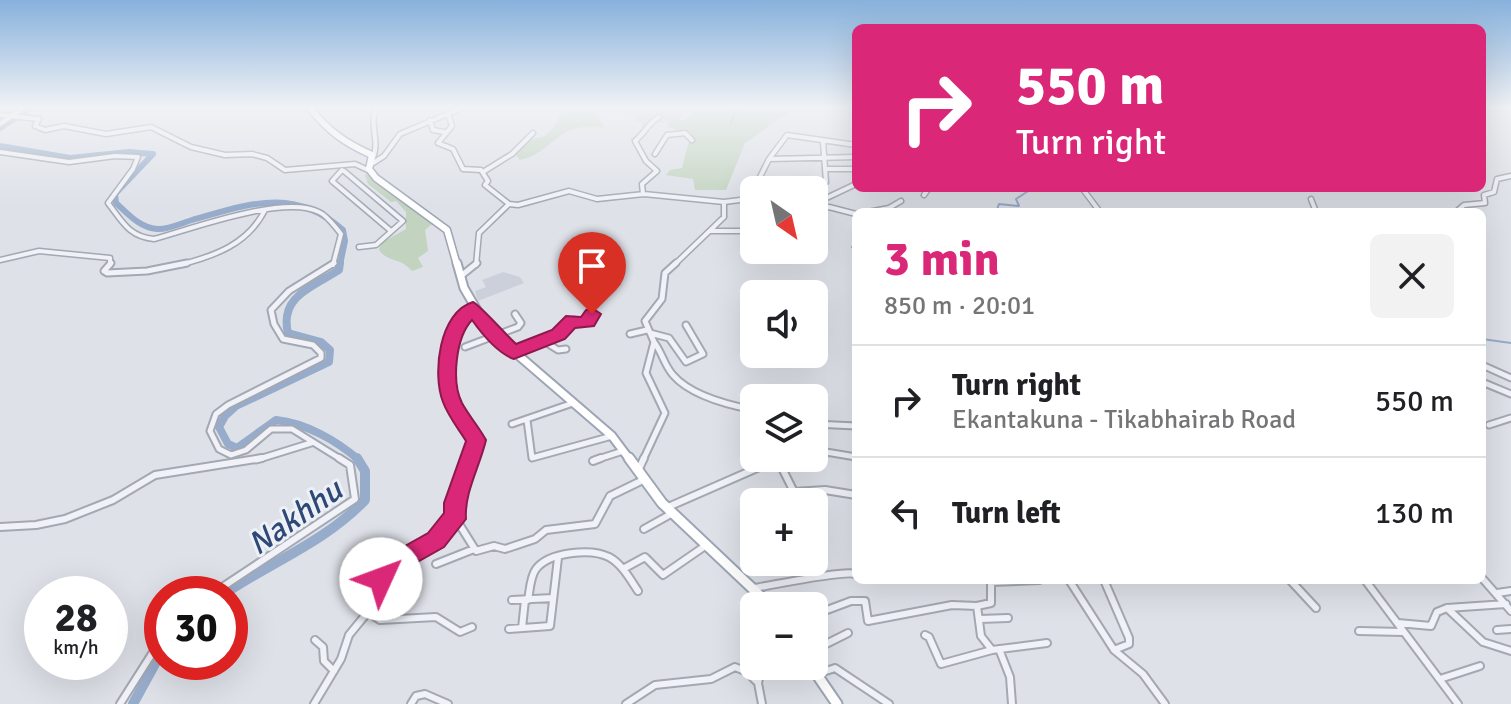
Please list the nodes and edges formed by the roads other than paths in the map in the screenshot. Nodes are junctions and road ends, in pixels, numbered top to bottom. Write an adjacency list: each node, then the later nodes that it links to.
1 (176, 141): 17 (street)
2 (341, 141): 16 (main road)
3 (377, 141): 16 (street)
4 (395, 141): 16 (street)
5 (439, 141): 21 (street)
6 (525, 141): 21 (street)
7 (635, 141): 27 (street)
8 (663, 141): 12 (street)
9 (783, 141): 15 (street)
10 (823, 141): 14 (street)
11 (0, 152): 36 (street)
12 (655, 154)
13 (852, 157): 14 (street)
14 (825, 158): 15 (street); 18 (street)
15 (769, 159): 22 (street)
16 (371, 165): 17 (street); 46 (main road)
17 (339, 166): 20 (street)
18 (826, 169): 19 (street); 23 (street)
19 (852, 169)
20 (344, 171): 41 (street); 41 (street)
21 (482, 171): 34 (street)
22 (761, 176)
23 (826, 176)
24 (1511, 176): 39 (street)
25 (852, 186): 29 (street)
26 (926, 192): 28 (street)
27 (643, 195): 33 (street); 34 (street)
28 (924, 195)
29 (828, 199)
30 (1311, 199): 38 (street)
31 (740, 200): 33 (street)
32 (901, 201): 37 (street)
33 (724, 202): 42 (street)
34 (509, 204): 46 (street)
35 (828, 207): 40 (street)
36 (269, 208): 45 (street); 72 (street)
37 (889, 208)
38 (1314, 208)
39 (1461, 208)
40 (852, 213)
41 (391, 231): 44 (street)
42 (711, 231): 43 (street); 51 (street)
43 (740, 231)
44 (359, 247)
45 (0, 260)
46 (461, 276): 47 (main road)
47 (473, 308): 53 (main road); 82 (street)
48 (515, 314): 53 (street)
49 (592, 314): 54 (street)
50 (686, 325): 51 (street)
51 (648, 332): 52 (street); 55 (street)
52 (630, 334)
53 (496, 337): 56 (street); 58 (main road)
54 (548, 340): 57 (street); 58 (street)
55 (654, 342): 64 (street); 79 (street)
56 (465, 347)
57 (566, 349)
58 (514, 352): 63 (main road)
59 (1486, 367): 60 (street)
60 (1511, 378)
61 (1486, 384): 62 (street)
62 (1511, 394)
63 (573, 403): 66 (street); 71 (main road)
64 (740, 407)
65 (1511, 418): 69 (street)
66 (527, 420): 67 (street); 71 (street)
67 (512, 424)
68 (828, 425): 70 (street)
69 (1489, 425)
70 (852, 426)
71 (612, 436): 73 (main road)
72 (313, 442): 83 (street); 91 (street)
73 (624, 451): 76 (street); 79 (main road)
74 (828, 452): 75 (street)
75 (852, 456)
76 (593, 461)
77 (751, 472): 81 (street)
78 (786, 472): 80 (street)
79 (640, 476): 81 (main road); 86 (street)
80 (852, 495)
81 (670, 510): 84 (street); 85 (main road)
82 (456, 519): 86 (street); 111 (street)
83 (0, 527)
84 (644, 529)
85 (705, 546): 89 (street); 98 (main road)
86 (474, 549): 88 (street)
87 (558, 558): 89 (street); 103 (street); 105 (street)
88 (436, 564)
89 (623, 569): 99 (street)
90 (852, 573): 98 (street)
91 (238, 576)
92 (1486, 582): 102 (street)
93 (991, 584): 106 (street)
94 (1072, 584): 128 (street)
95 (1106, 584): 128 (street)
96 (1294, 584): 108 (street)
97 (1368, 584): 114 (street)
98 (753, 588): 101 (main road)
99 (638, 591)
100 (1511, 591): 102 (street)
101 (756, 592)
102 (1496, 593): 107 (street)
103 (553, 598): 105 (street); 116 (street)
104 (512, 600): 105 (street)
105 (527, 600): 116 (street)
106 (977, 606): 110 (street); 113 (street)
107 (1509, 607): 109 (street)
108 (1316, 608)
109 (1447, 608): 114 (street); 129 (street)
110 (828, 610)
111 (368, 612): 115 (street); 133 (street)
112 (1008, 618): 113 (street)
113 (980, 619): 127 (street)
114 (1397, 623): 121 (street)
115 (472, 627)
116 (522, 628): 117 (street)
117 (509, 629)
118 (1511, 629): 119 (street)
119 (1497, 630)
120 (1359, 631): 121 (street)
121 (1404, 632): 134 (street)
122 (848, 633): 125 (street)
123 (925, 635): 127 (street)
124 (315, 640): 133 (street)
125 (828, 643)
126 (1047, 643): 127 (street)
127 (996, 650): 146 (street)
128 (1114, 650): 147 (street)
129 (1511, 651)
130 (144, 666): 138 (street)
131 (1480, 666): 134 (street)
132 (828, 669): 145 (street)
133 (334, 671): 139 (street)
134 (1440, 679): 148 (street)
135 (759, 680): 137 (street)
136 (820, 680): 144 (main road)
137 (758, 683): 142 (street); 143 (street)
138 (120, 704)
139 (314, 704)
140 (411, 704): 141 (street)
141 (448, 704)
142 (626, 704)
143 (762, 704)
144 (837, 704)
145 (889, 704)
146 (1012, 704)
147 (1165, 704)
148 (1458, 704)

